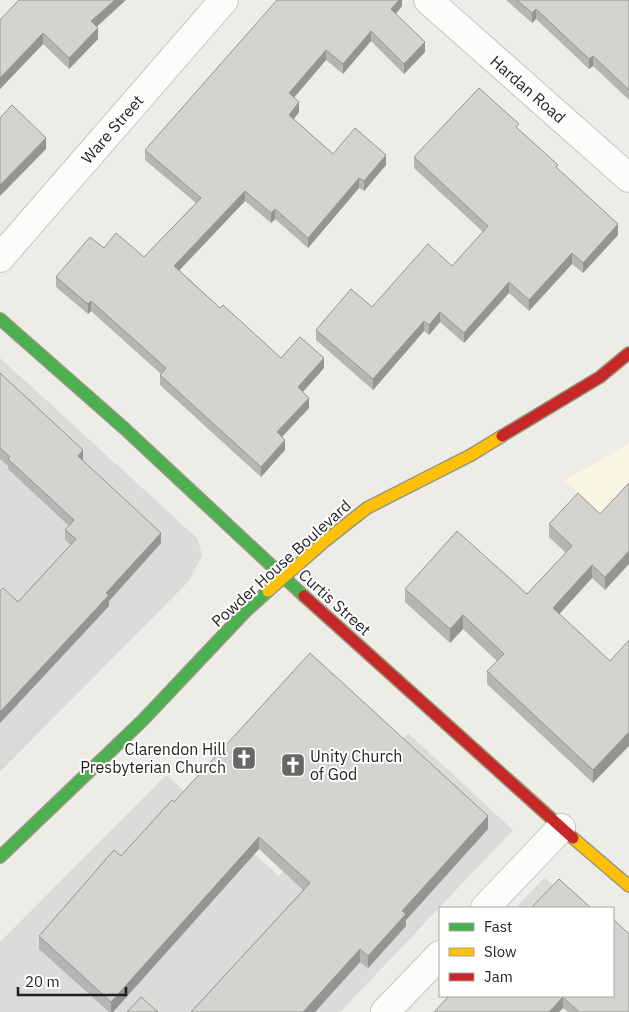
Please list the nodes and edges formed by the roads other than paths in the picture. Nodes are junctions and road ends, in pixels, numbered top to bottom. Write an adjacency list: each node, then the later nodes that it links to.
1 (224, 0): 4 (street, Ware Street)
2 (428, 0): 3 (street, Hardan Road)
3 (629, 178)
4 (0, 258)
5 (0, 319): 7 (street, Curtis Street)
6 (629, 353): 7 (street, Powder House Boulevard)
7 (284, 578): 8 (street, Curtis Street); 9 (street, Powder House Boulevard)
8 (561, 828): 10 (street, Curtis Street); 11 (street)
9 (0, 857)
10 (629, 886)
11 (486, 907)
12 (439, 956): 13 (street)
13 (385, 1012)

